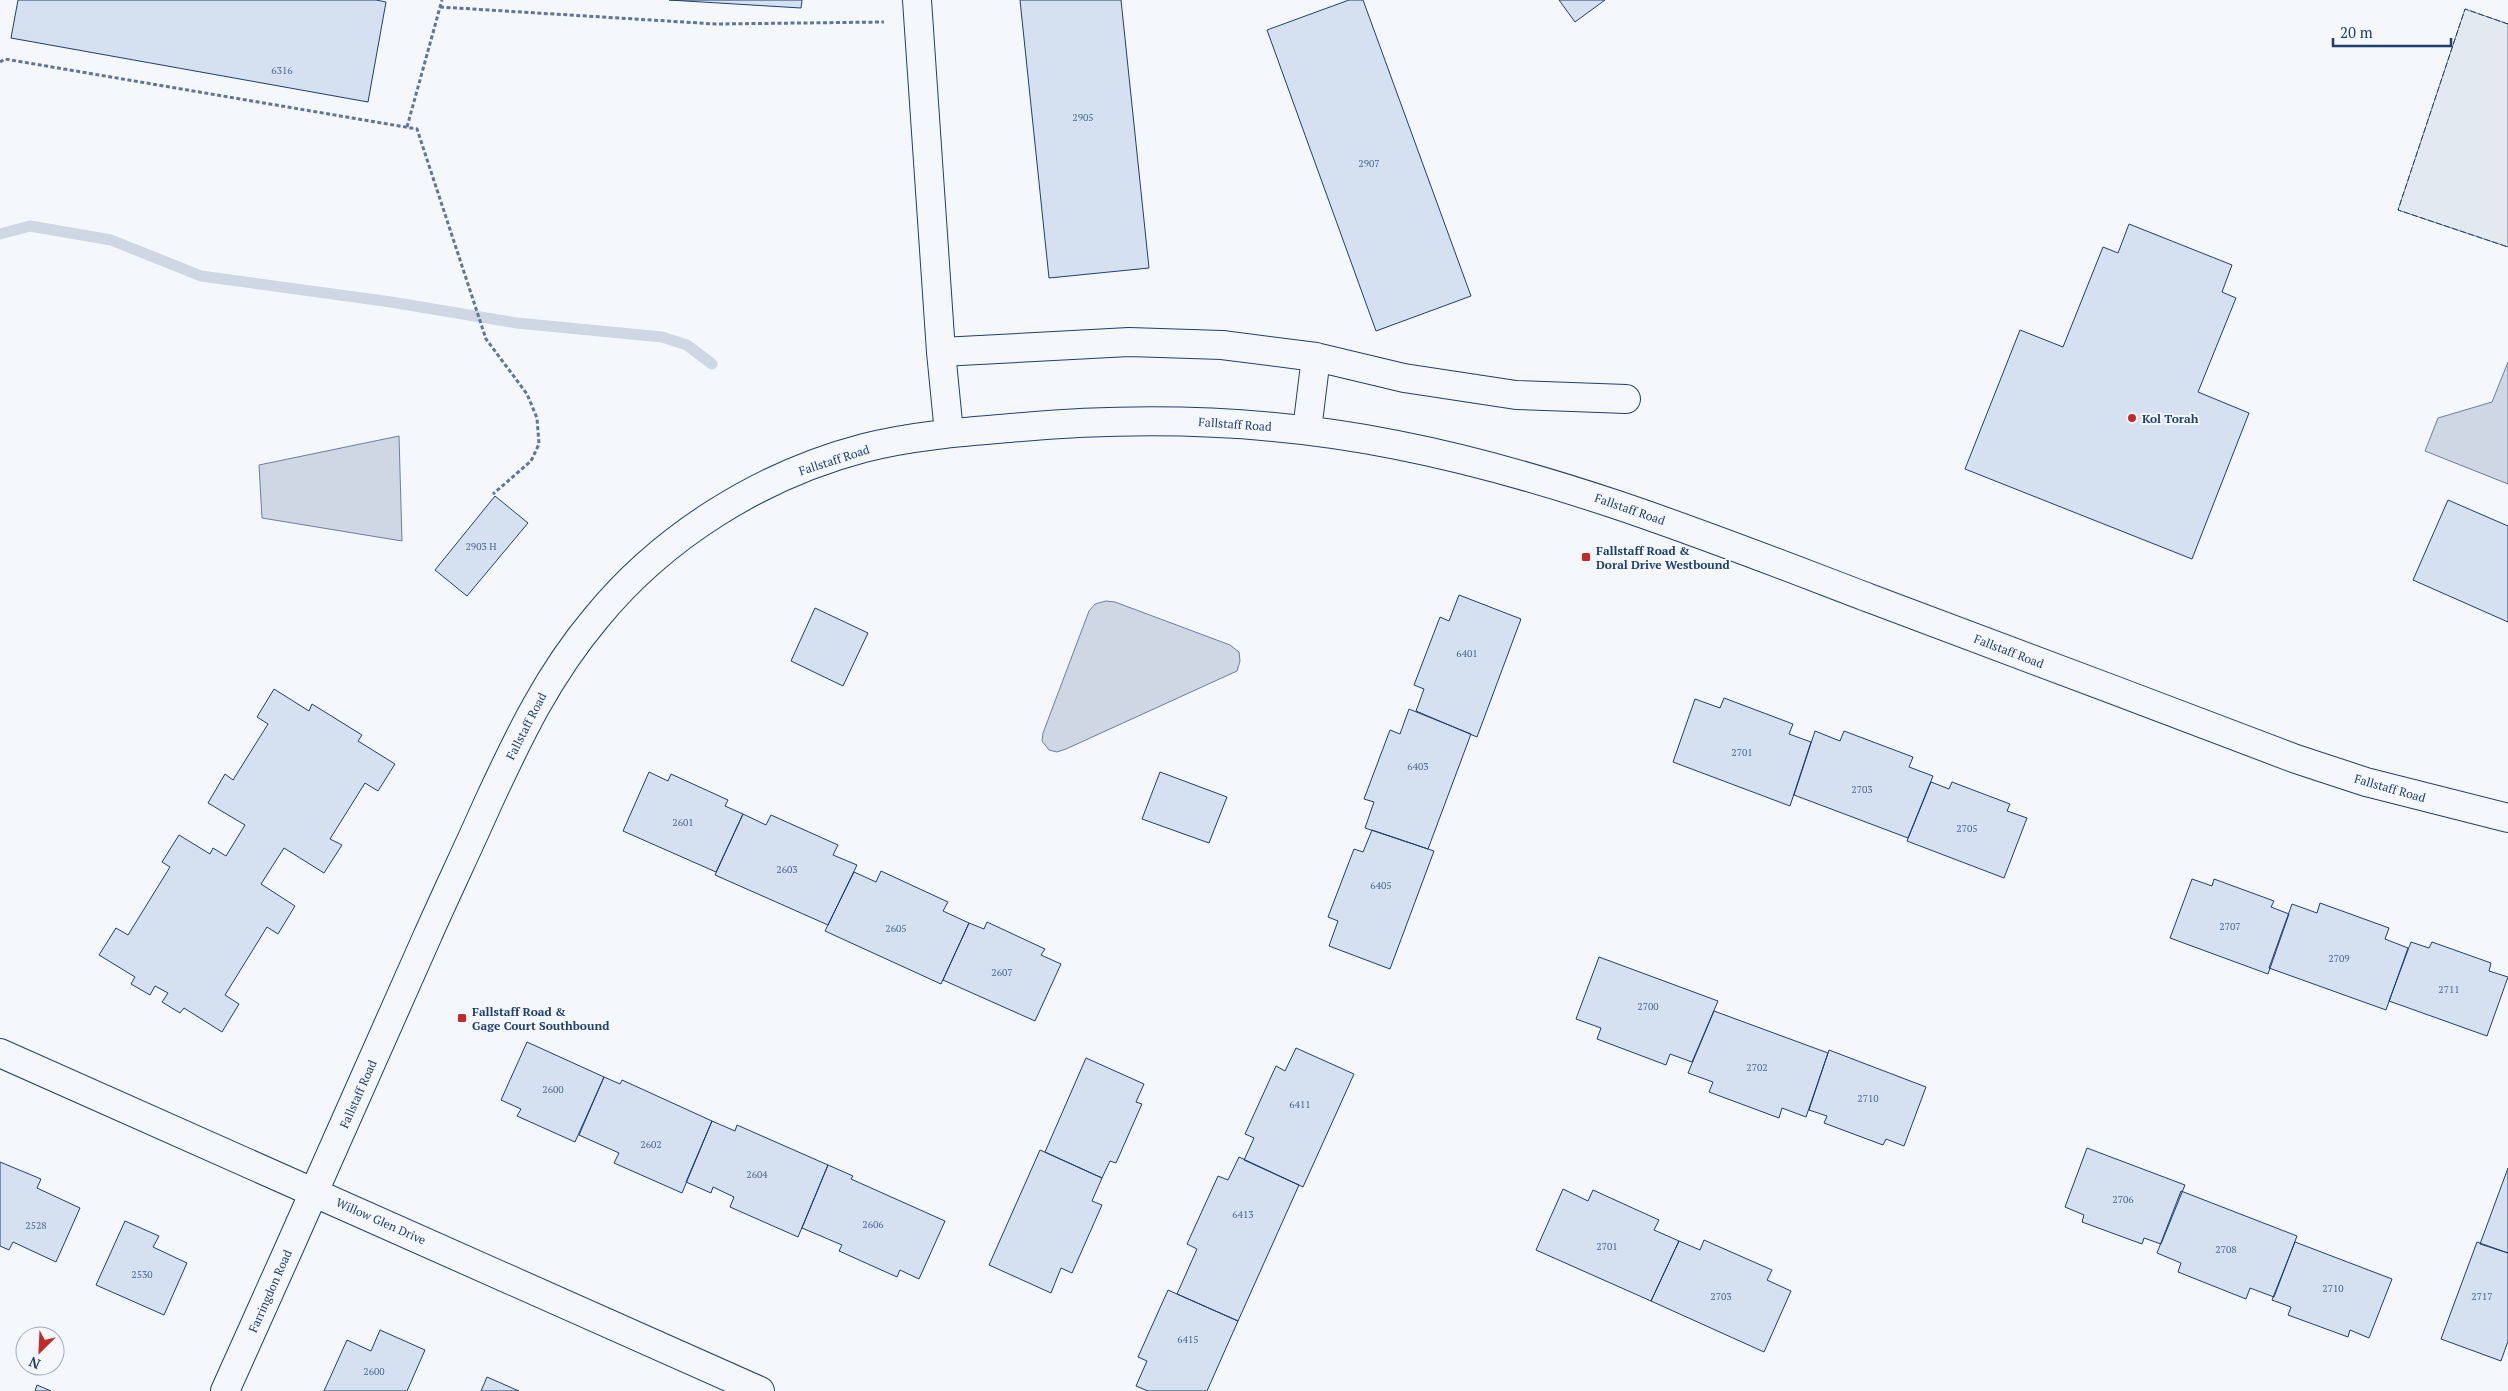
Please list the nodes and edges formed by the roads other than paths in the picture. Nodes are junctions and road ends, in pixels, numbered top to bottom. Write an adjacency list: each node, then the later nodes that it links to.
1 (917, 11): 2 (street)
2 (941, 352): 3 (street); 6 (street)
3 (1316, 357): 4 (street); 5 (street)
4 (1626, 399)
5 (1307, 430): 6 (street, Fallstaff Road); 7 (street, Fallstaff Road)
6 (949, 433): 9 (street, Fallstaff Road)
7 (2508, 818)
8 (0, 1053): 9 (street, Willow Glen Drive)
9 (314, 1192): 10 (street, Farringdon Road); 11 (street, Willow Glen Drive)
10 (225, 1391)
11 (760, 1391)

